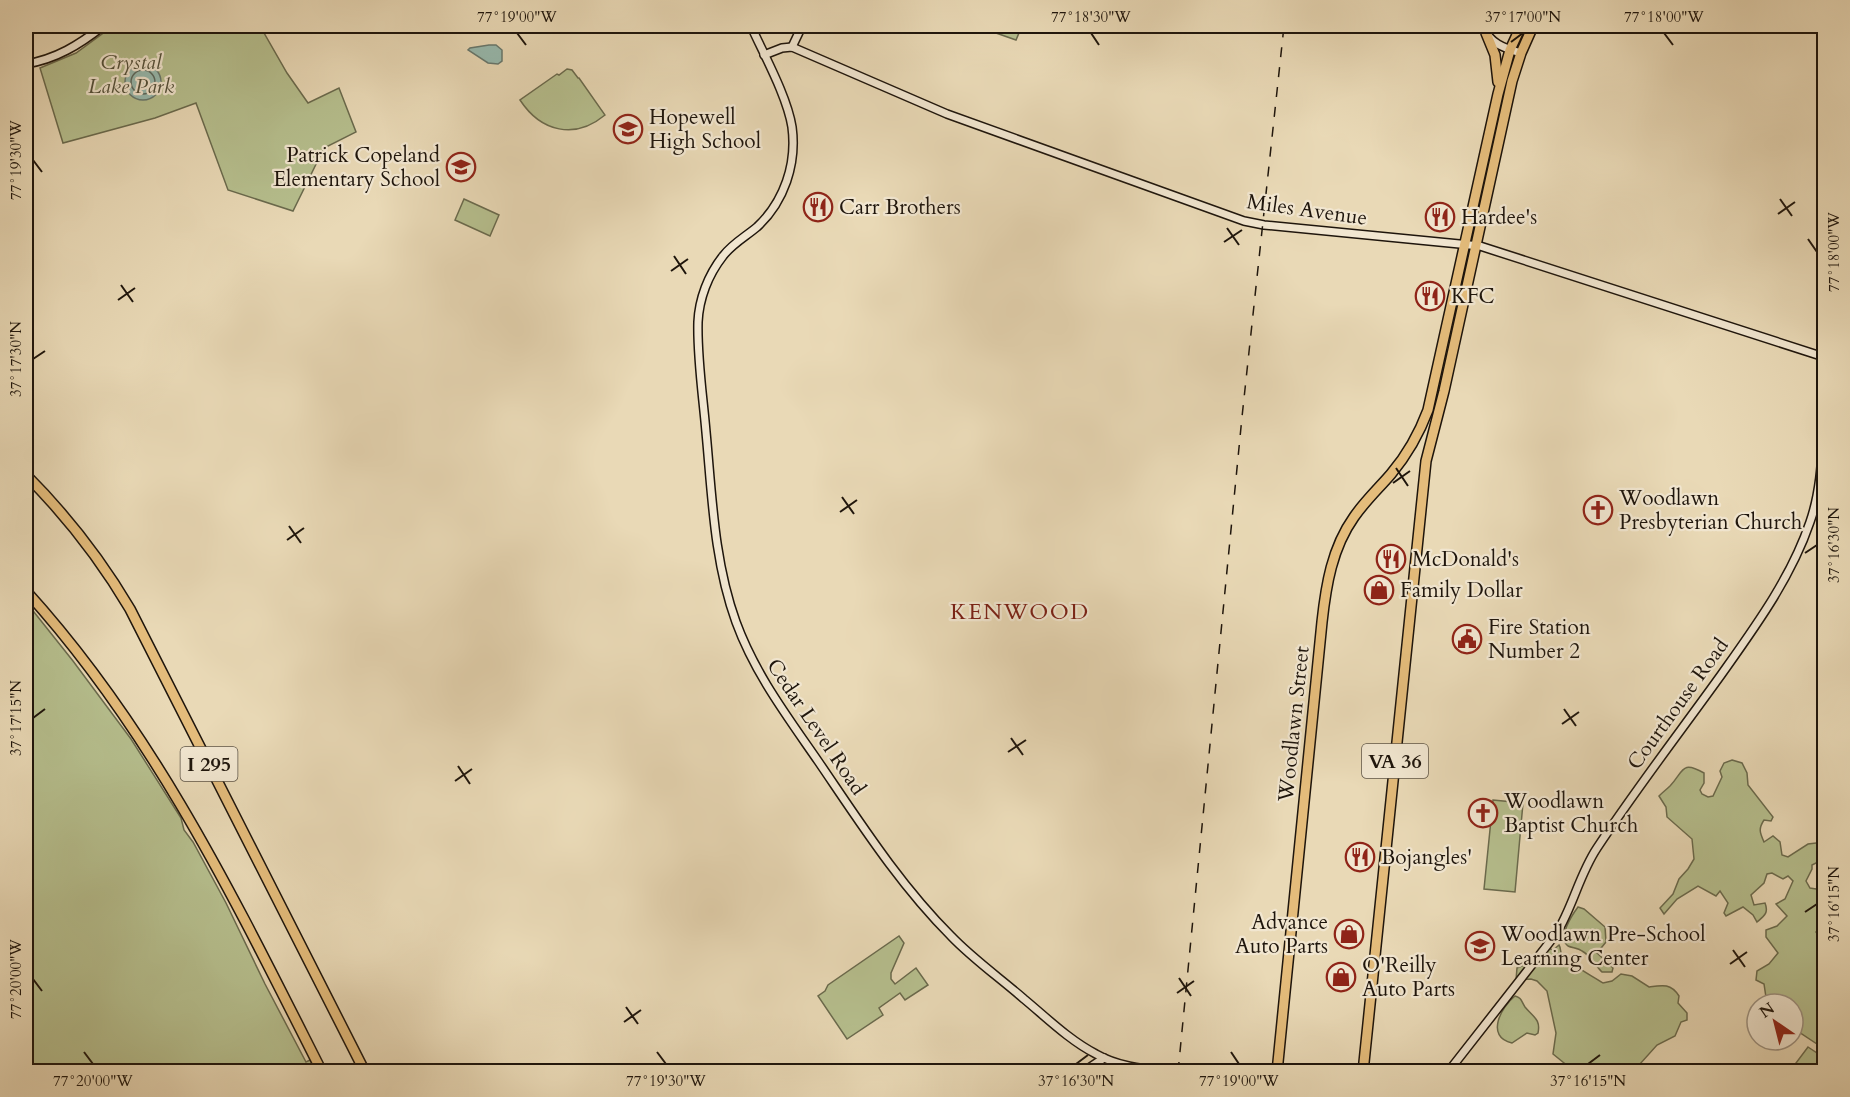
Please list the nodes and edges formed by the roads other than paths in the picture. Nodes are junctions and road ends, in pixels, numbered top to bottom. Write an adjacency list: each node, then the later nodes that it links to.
1 (103, 26): 11 (street)
2 (751, 26): 10 (street, Cedar Level Road)
3 (802, 26): 7 (street)
4 (1521, 26): 8 (highway, VA 36)
5 (1533, 26): 9 (highway, VA 36)
6 (1484, 29): 8 (street); 12 (highway)
7 (792, 47): 10 (street); 13 (street, Miles Avenue)
8 (1510, 50): 9 (street); 12 (highway, VA 36)
9 (1521, 53): 13 (highway, VA 36)
10 (764, 55): 18 (street, Cedar Level Road)
11 (26, 64)
12 (1498, 94): 13 (highway, VA 36)
13 (1470, 244): 14 (street, Miles Avenue); 23 (highway, Woodlawn Street / VA 36); 24 (highway, VA 36)
14 (1824, 357)
15 (1824, 423): 25 (street, Courthouse Road)
16 (26, 475): 20 (highway, I 295)
17 (26, 591): 19 (highway, I 295)
18 (1104, 1058): 21 (street); 22 (street, Cedar Level Road)
19 (322, 1071)
20 (365, 1071)
21 (1083, 1071)
22 (1171, 1071)
23 (1277, 1071)
24 (1363, 1071)
25 (1448, 1071)

